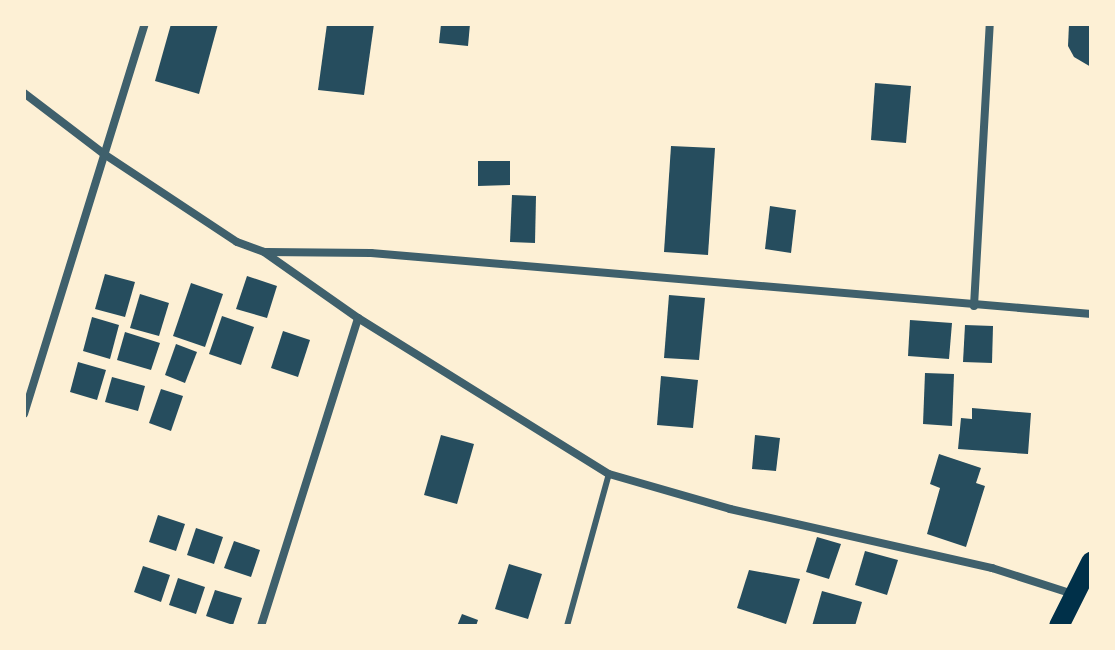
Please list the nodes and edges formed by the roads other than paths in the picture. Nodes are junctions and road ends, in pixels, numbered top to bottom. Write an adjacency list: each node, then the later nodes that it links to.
1 (145, 24): 4 (street)
2 (990, 24): 6 (street)
3 (24, 93): 4 (street)
4 (104, 154): 5 (street); 9 (street)
5 (264, 252): 6 (street); 8 (street)
6 (974, 306): 7 (street)
7 (1091, 314)
8 (358, 318): 10 (street); 13 (street)
9 (24, 414)
10 (609, 474): 12 (street); 14 (lane)
11 (1091, 562): 12 (highway)
12 (1076, 595): 15 (highway)
13 (261, 626)
14 (567, 626)
15 (1059, 626)

